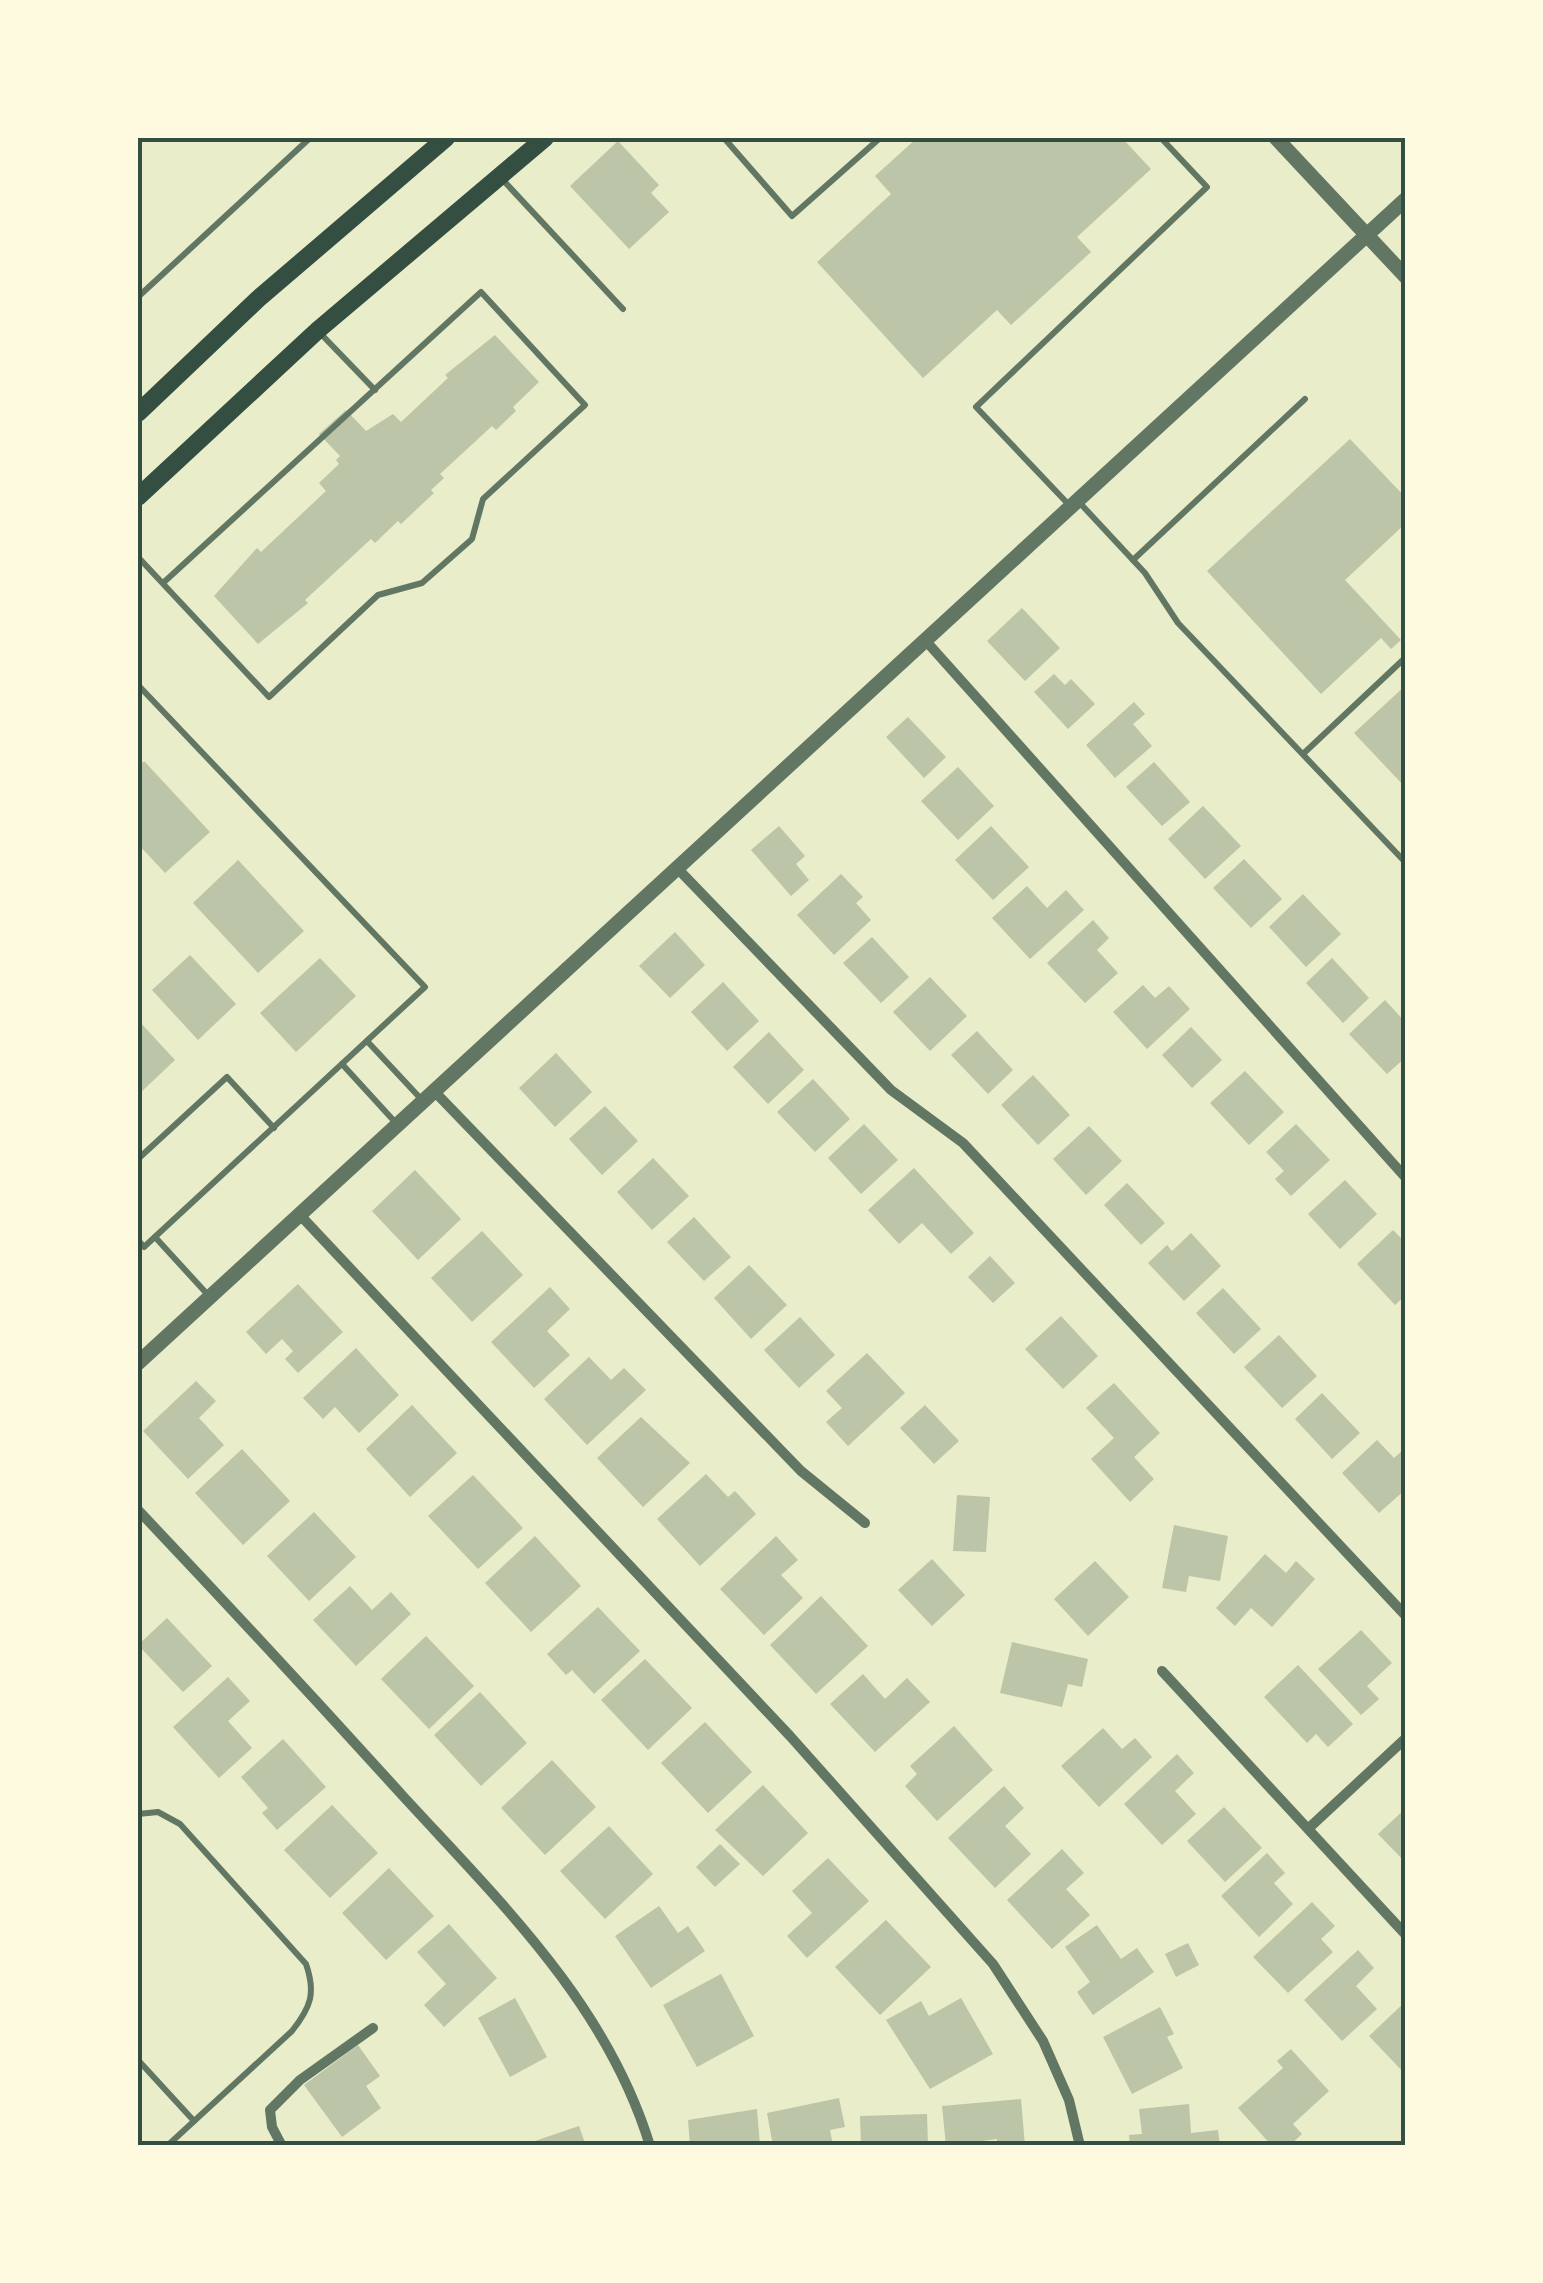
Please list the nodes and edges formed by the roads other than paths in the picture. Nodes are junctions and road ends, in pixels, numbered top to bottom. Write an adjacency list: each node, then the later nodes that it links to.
1 (310, 138): 12 (lane)
2 (446, 138): 17 (main road)
3 (545, 138): 8 (main road)
4 (724, 138): 5 (lane)
5 (880, 138)
6 (1161, 138): 19 (lane)
7 (1276, 138): 10 (street)
8 (499, 176): 13 (lane); 14 (main road)
9 (1406, 198): 10 (street)
10 (1366, 235): 11 (street); 19 (street)
11 (1406, 277)
12 (138, 297)
13 (623, 308)
14 (318, 330): 15 (lane); 18 (main road)
15 (375, 390): 22 (lane); 22 (lane)
16 (1305, 399): 21 (lane)
17 (138, 413)
18 (138, 497)
19 (1074, 503): 21 (lane); 23 (street)
20 (138, 558): 22 (lane)
21 (1133, 560): 26 (lane)
22 (163, 584)
23 (925, 640): 28 (street); 35 (street)
24 (1406, 657): 26 (lane)
25 (138, 685): 29 (lane)
26 (1302, 754): 27 (lane)
27 (1406, 863)
28 (677, 868): 31 (street); 43 (street)
29 (367, 1041): 30 (lane); 31 (lane)
30 (342, 1064): 32 (lane); 33 (lane)
31 (428, 1096): 32 (street); 42 (street)
32 (398, 1124): 36 (street)
33 (274, 1128): 34 (lane); 37 (lane)
34 (138, 1159)
35 (1406, 1178)
36 (300, 1215): 39 (street); 55 (street)
37 (154, 1238): 38 (lane); 39 (lane)
38 (138, 1240)
39 (210, 1297): 40 (street)
40 (138, 1363)
41 (138, 1510): 54 (street)
42 (865, 1523)
43 (1406, 1616)
44 (1162, 1671): 47 (street)
45 (1406, 1738): 47 (street)
46 (138, 1814): 51 (lane)
47 (1310, 1827): 48 (street)
48 (1406, 1935)
49 (373, 2028): 53 (street)
50 (138, 2060): 51 (lane)
51 (194, 2120): 52 (lane)
52 (167, 2146)
53 (282, 2146)
54 (650, 2146)
55 (1080, 2146)

